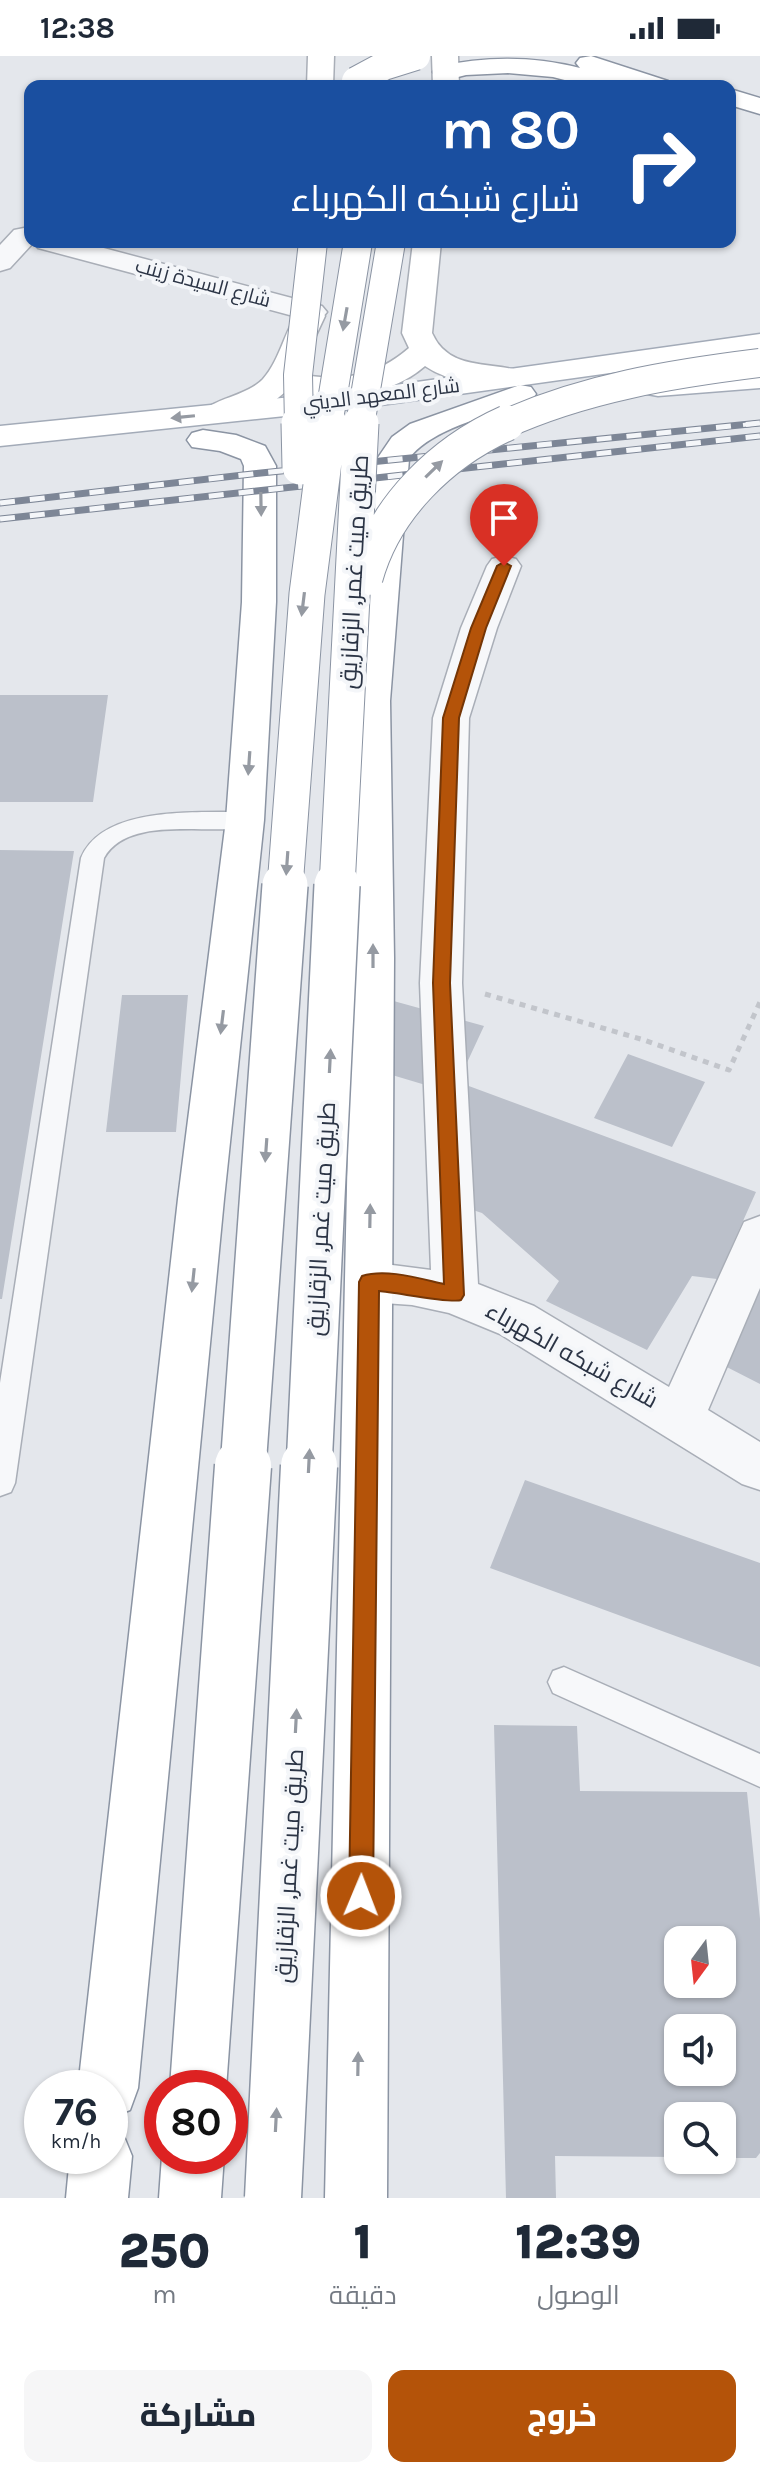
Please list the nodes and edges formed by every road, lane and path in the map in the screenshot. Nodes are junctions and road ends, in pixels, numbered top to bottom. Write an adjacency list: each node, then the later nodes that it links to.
1 (321, 56): 8 (main road)
2 (386, 56): 10 (main road)
3 (415, 56): 9 (main road, bridge); 11 (main road)
4 (560, 56): 13 (main road)
5 (613, 56): 14 (main road)
6 (502, 58): 7 (main road); 12 (main road)
7 (446, 71)
8 (320, 80)
9 (360, 80)
10 (384, 80)
11 (417, 80)
12 (596, 80)
13 (656, 80)
14 (664, 80)
15 (736, 99): 16 (main road)
16 (760, 106)
17 (736, 110): 18 (main road)
18 (760, 117)
19 (24, 236): 26 (street)
20 (73, 248): 27 (street, شارع السيدة زينب)
21 (313, 248): 37 (main road, bridge)
22 (314, 248): 27 (main road)
23 (357, 248): 37 (main road, طريق ميت غمر, الزقازيق, one-way to 37, bridge)
24 (390, 248): 39 (main road, طريق ميت غمر, الزقازيق, bridge)
25 (426, 248): 29 (main road)
26 (0, 262)
27 (312, 312): 31 (main road)
28 (760, 343): 33 (main road, شارع المعهد الديني)
29 (425, 350): 31 (main road); 33 (main road)
30 (760, 363): 39 (main road, one-way to 30, bridge)
31 (280, 379): 34 (main road)
32 (760, 379): 33 (main road, شارع المعهد الديني)
33 (513, 386): 34 (main road, شارع المعهد الديني); 44 (main road, طريق ميت غمر, الزقازيق, one-way to 33)
34 (210, 426): 35 (main road, شارع المعهد الديني, one-way to 35); 36 (main road, شارع المعهد الديني); 40 (main road, one-way to 40)
35 (0, 436)
36 (0, 461)
37 (311, 538): 52 (main road, طريق ميت غمر, الزقازيق, one-way to 52, bridge)
38 (504, 566): 41 (street)
39 (351, 635): 57 (main road, طريق ميت غمر, الزقازيق, one-way to 39, bridge)
40 (245, 820): 48 (lane); 51 (main road, one-way to 51)
41 (441, 981): 42 (path); 45 (street)
42 (760, 1002)
43 (760, 1235): 46 (street)
44 (369, 1282): 45 (street, شارع شبكه الكهرباء); 58 (main road, طريق ميت غمر, الزقازيق, one-way to 44)
45 (455, 1295): 46 (street, شارع شبكه الكهرباء)
46 (680, 1417): 47 (street, شارع شبكه الكهرباء)
47 (760, 1468)
48 (0, 1483)
49 (564, 1682): 50 (lane)
50 (760, 1771)
51 (110, 2070)
52 (199, 2070)
53 (99, 2174): 55 (main road)
54 (192, 2174): 56 (main road)
55 (97, 2198)
56 (190, 2198)
57 (273, 2198)
58 (356, 2198)

